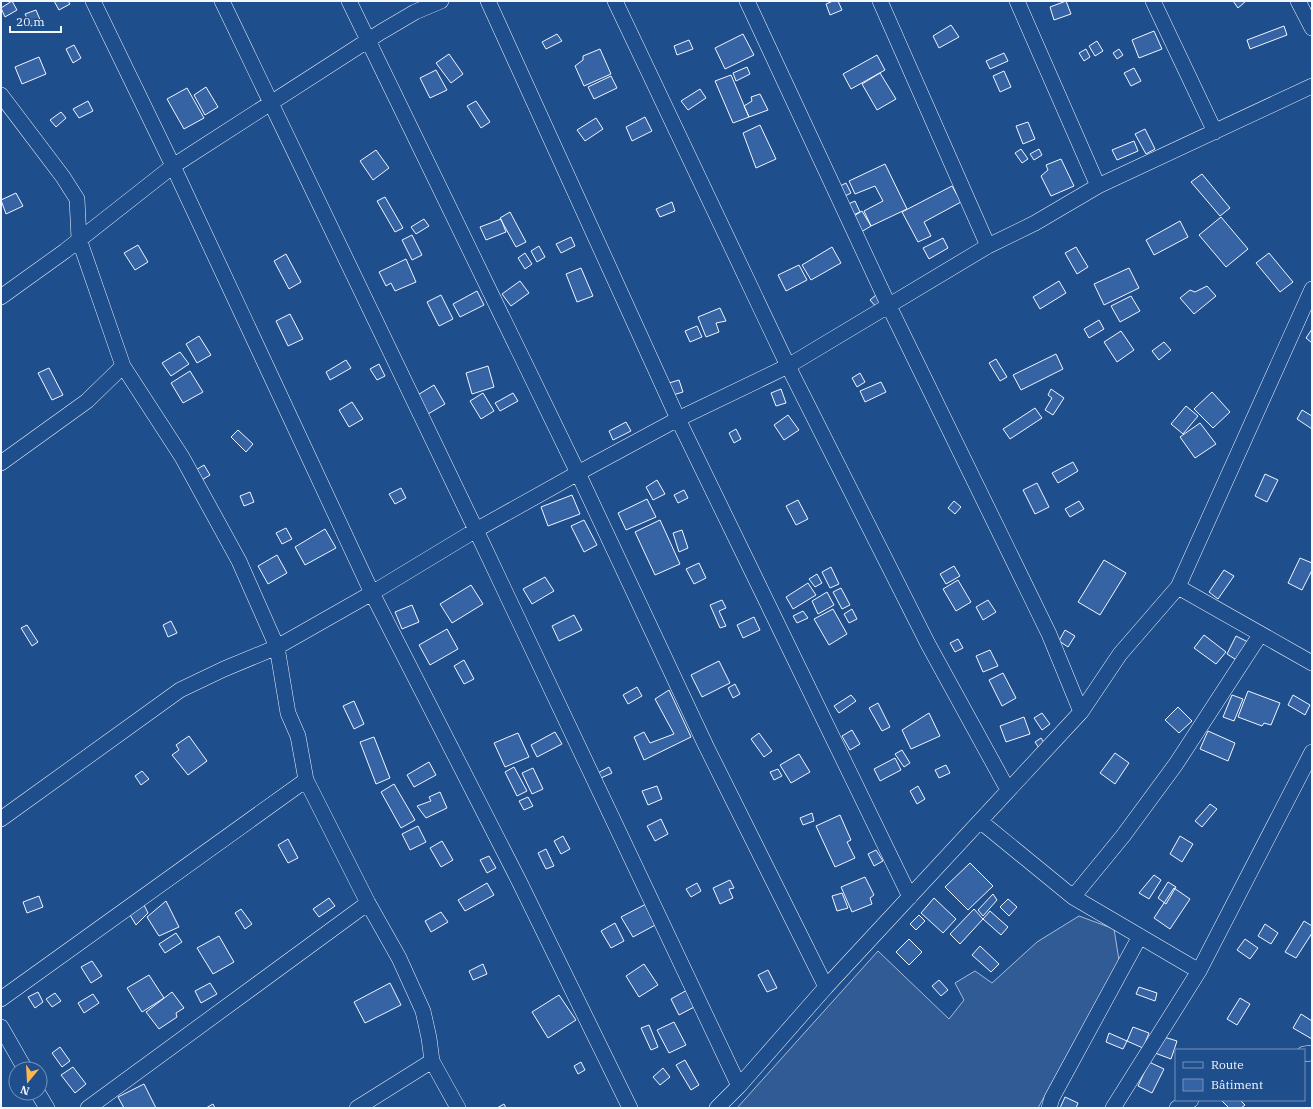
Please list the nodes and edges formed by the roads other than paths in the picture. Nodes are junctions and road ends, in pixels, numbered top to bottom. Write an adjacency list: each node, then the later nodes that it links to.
1 (93, 1): 18 (street)
2 (222, 1): 16 (street)
3 (349, 1): 13 (street)
4 (441, 1): 13 (street)
5 (488, 1): 27 (street)
6 (615, 1): 26 (street)
7 (747, 1): 24 (street)
8 (880, 1): 21 (street)
9 (1017, 1): 19 (street)
10 (1153, 1): 17 (street)
11 (1298, 1): 12 (street)
12 (1312, 28)
13 (367, 41): 16 (street); 29 (street)
14 (1312, 86): 17 (street)
15 (1, 95): 20 (street)
16 (272, 103): 18 (street); 30 (street)
17 (1215, 132): 19 (street)
18 (173, 166): 20 (street); 32 (street)
19 (1098, 186): 21 (street)
20 (79, 239): 23 (street); 25 (street)
21 (988, 246): 24 (street)
22 (1312, 289): 31 (street)
23 (1, 297)
24 (888, 304): 26 (street); 36 (street)
25 (124, 366): 28 (street); 34 (street)
26 (788, 366): 27 (street); 40 (street)
27 (678, 419): 29 (street); 43 (street)
28 (1, 463)
29 (578, 474): 30 (street); 48 (street)
30 (476, 530): 32 (street); 53 (street)
31 (1178, 587): 33 (street); 36 (street)
32 (372, 593): 34 (street); 58 (street)
33 (1260, 635): 35 (street); 44 (street)
34 (277, 647): 39 (street); 41 (street)
35 (1312, 663)
36 (1081, 712): 40 (street)
37 (1312, 752): 38 (street)
38 (1308, 772): 47 (street)
39 (306, 780): 45 (street); 49 (street)
40 (1008, 790): 42 (street)
41 (1, 819)
42 (980, 821): 43 (street); 44 (street)
43 (910, 897): 48 (street)
44 (1073, 897): 46 (street)
45 (368, 903): 52 (street); 55 (street)
46 (1140, 936): 47 (street); 60 (street)
47 (1199, 971): 61 (street)
48 (826, 987): 53 (street)
49 (1, 999)
50 (1, 1027): 51 (street)
51 (20, 1061)
52 (432, 1061): 56 (street); 57 (street)
53 (739, 1086): 59 (street)
54 (1189, 1101): 62 (street)
55 (94, 1106)
56 (357, 1108)
57 (458, 1108)
58 (630, 1108)
59 (717, 1108)
60 (1050, 1108)
61 (1113, 1108)
62 (1177, 1108)

